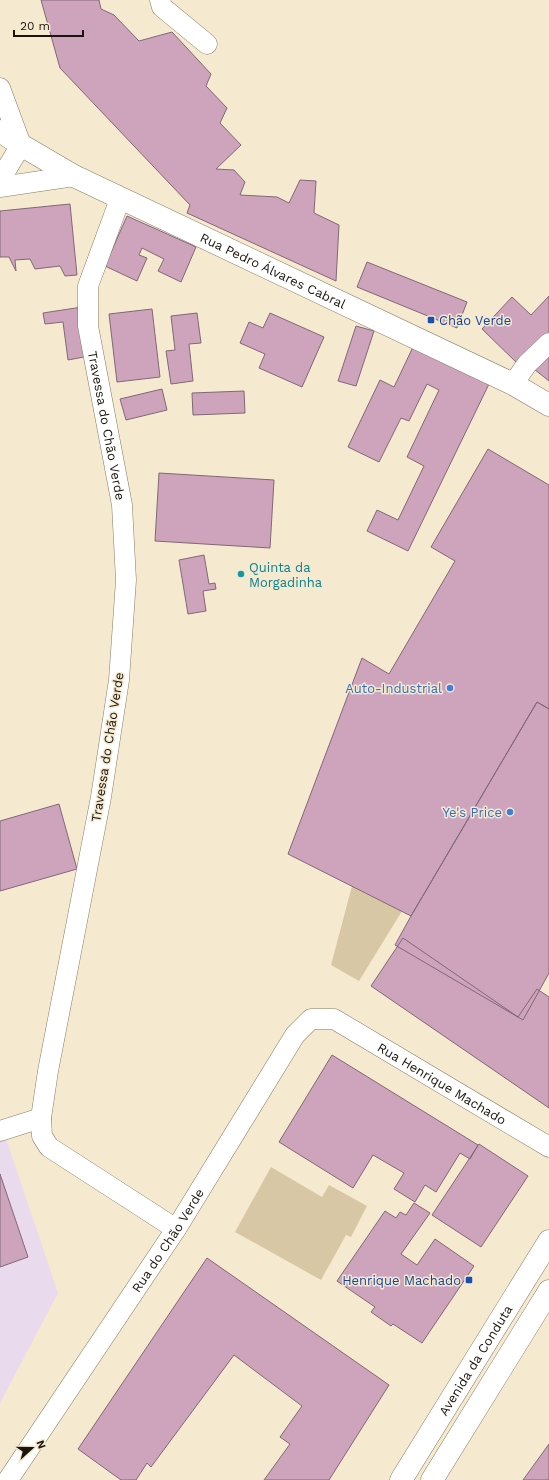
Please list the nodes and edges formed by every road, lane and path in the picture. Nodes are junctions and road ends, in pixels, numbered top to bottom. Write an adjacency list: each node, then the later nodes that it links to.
1 (160, 0): 2 (street)
2 (207, 44)
3 (0, 88): 6 (street)
4 (0, 131): 6 (main road, Rua Pedro Álvares Cabral)
5 (0, 142): 6 (street)
6 (22, 146): 7 (main road, Rua Pedro Álvares Cabral); 8 (street)
7 (74, 176): 9 (street); 10 (main road, Rua Pedro Álvares Cabral)
8 (0, 177)
9 (0, 187)
10 (120, 198): 12 (main road, Rua Pedro Álvares Cabral); 15 (street, Travessa do Chão Verde)
11 (549, 343): 12 (street)
12 (513, 384): 13 (main road, Rua Pedro Álvares Cabral)
13 (549, 405)
14 (334, 1019): 17 (street, Rua Henrique Machado); 18 (street, Rua do Chão Verde)
15 (41, 1118): 16 (street); 18 (street, Travessa do Chão Verde)
16 (0, 1131)
17 (549, 1147)
18 (176, 1229): 21 (street, Rua do Chão Verde)
19 (549, 1241): 22 (main road, Avenida da Conduta)
20 (549, 1291): 23 (main road, Avenida da Conduta)
21 (8, 1480)
22 (401, 1480)
23 (432, 1480)

